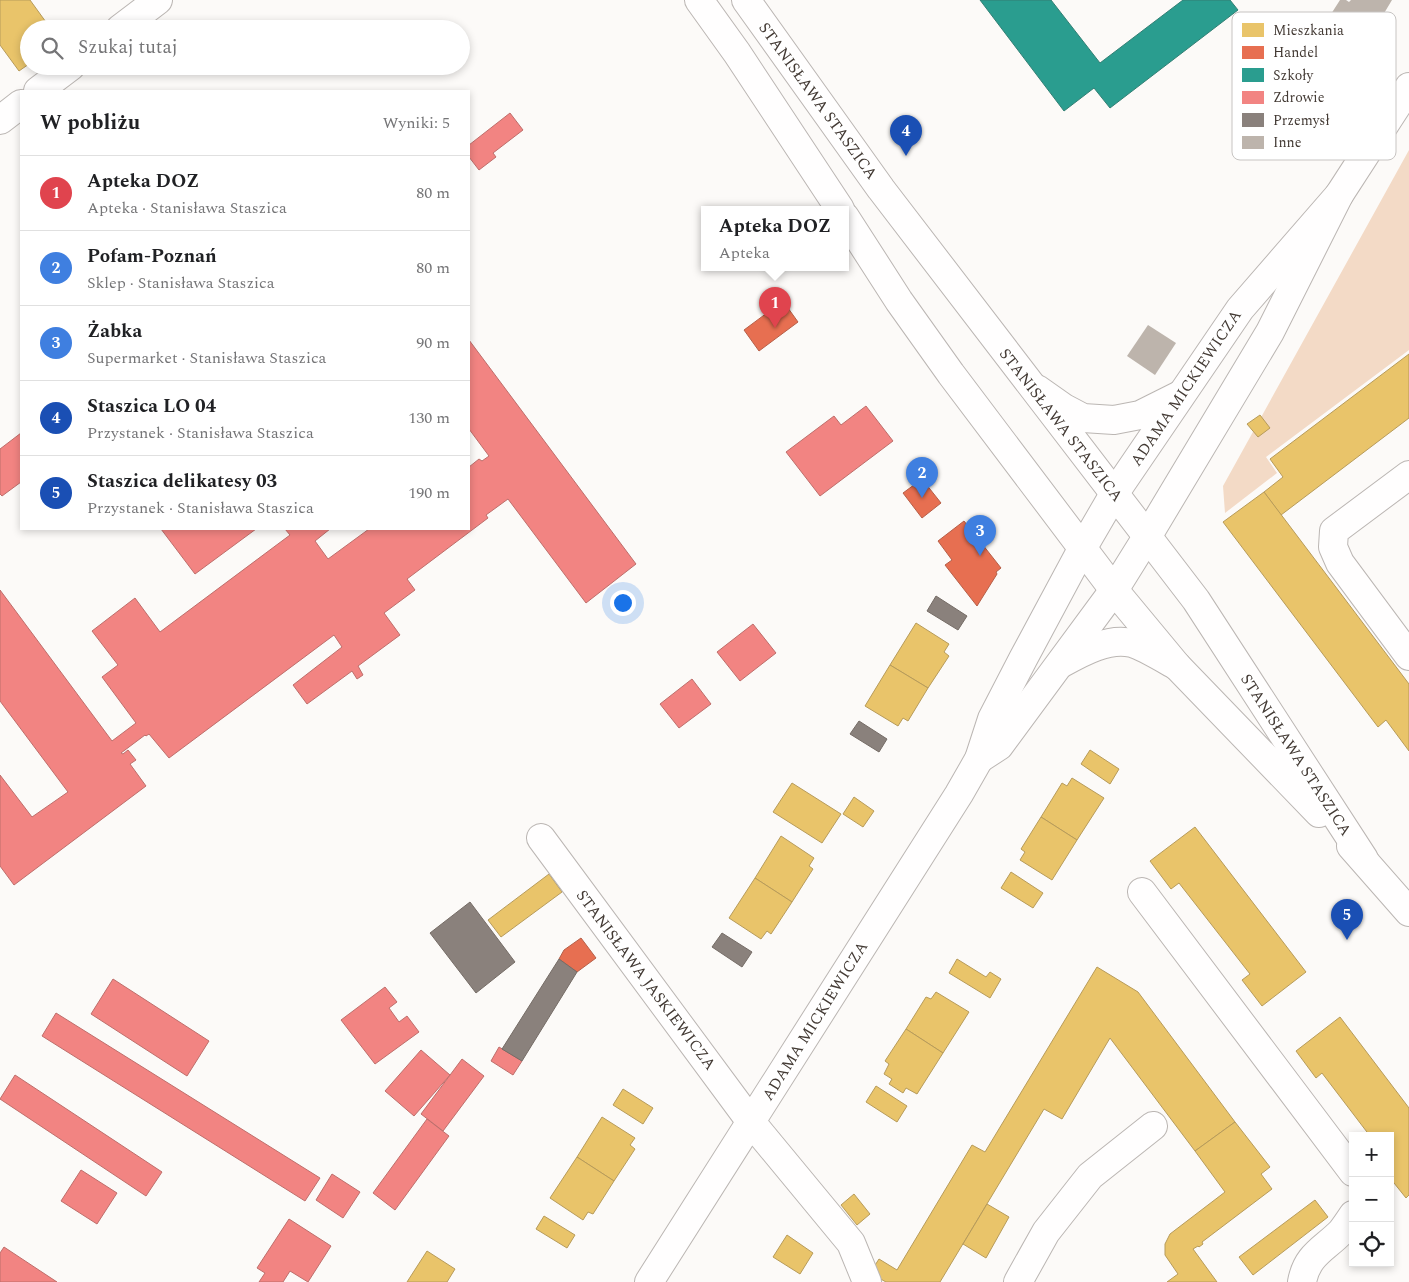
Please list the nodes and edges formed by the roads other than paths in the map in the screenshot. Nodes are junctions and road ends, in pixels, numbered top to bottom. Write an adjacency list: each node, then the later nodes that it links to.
1 (158, 0): 4 (street)
2 (699, 0): 13 (street)
3 (746, 0): 15 (street, STANISŁAWA STASZICA)
4 (132, 20)
5 (59, 75): 7 (street)
6 (1409, 87): 9 (street, ADAMA MICKIEWICZA)
7 (39, 90)
8 (20, 105): 10 (street)
9 (1396, 107)
10 (0, 120)
11 (1362, 160): 12 (street, ADAMA MICKIEWICZA)
12 (1339, 195): 16 (street, ADAMA MICKIEWICZA); 19 (street, ADAMA MICKIEWICZA)
13 (838, 206)
14 (849, 223): 20 (street, STANISŁAWA STASZICA)
15 (1029, 384): 16 (street); 18 (street, STANISŁAWA STASZICA)
16 (1182, 394): 18 (street, ADAMA MICKIEWICZA)
17 (1409, 475): 22 (street)
18 (1114, 494): 19 (street, STANISŁAWA STASZICA); 20 (street, ADAMA MICKIEWICZA)
19 (1148, 537): 21 (street, ADAMA MICKIEWICZA); 27 (street, STANISŁAWA STASZICA)
20 (1082, 549): 21 (street, STANISŁAWA STASZICA); 25 (street, ADAMA MICKIEWICZA)
21 (1114, 590): 23 (street, ADAMA MICKIEWICZA); 24 (street, STANISŁAWA STASZICA)
22 (1409, 656)
23 (1059, 664): 24 (street, ADAMA MICKIEWICZA); 25 (street, ADAMA MICKIEWICZA)
24 (1177, 666): 27 (street, STANISŁAWA STASZICA)
25 (979, 759): 30 (street, ADAMA MICKIEWICZA)
26 (541, 838): 30 (street, STANISŁAWA JASKIEWICZA)
27 (1364, 859): 29 (street, STANISŁAWA STASZICA)
28 (1142, 892): 32 (street)
29 (1409, 912)
30 (751, 1122): 34 (street, ADAMA MICKIEWICZA); 35 (street, STANISŁAWA JASKIEWICZA)
31 (1154, 1126): 36 (street)
32 (1349, 1167)
33 (1349, 1221): 37 (street)
34 (649, 1282)
35 (867, 1282)
36 (1018, 1282)
37 (1302, 1282)

